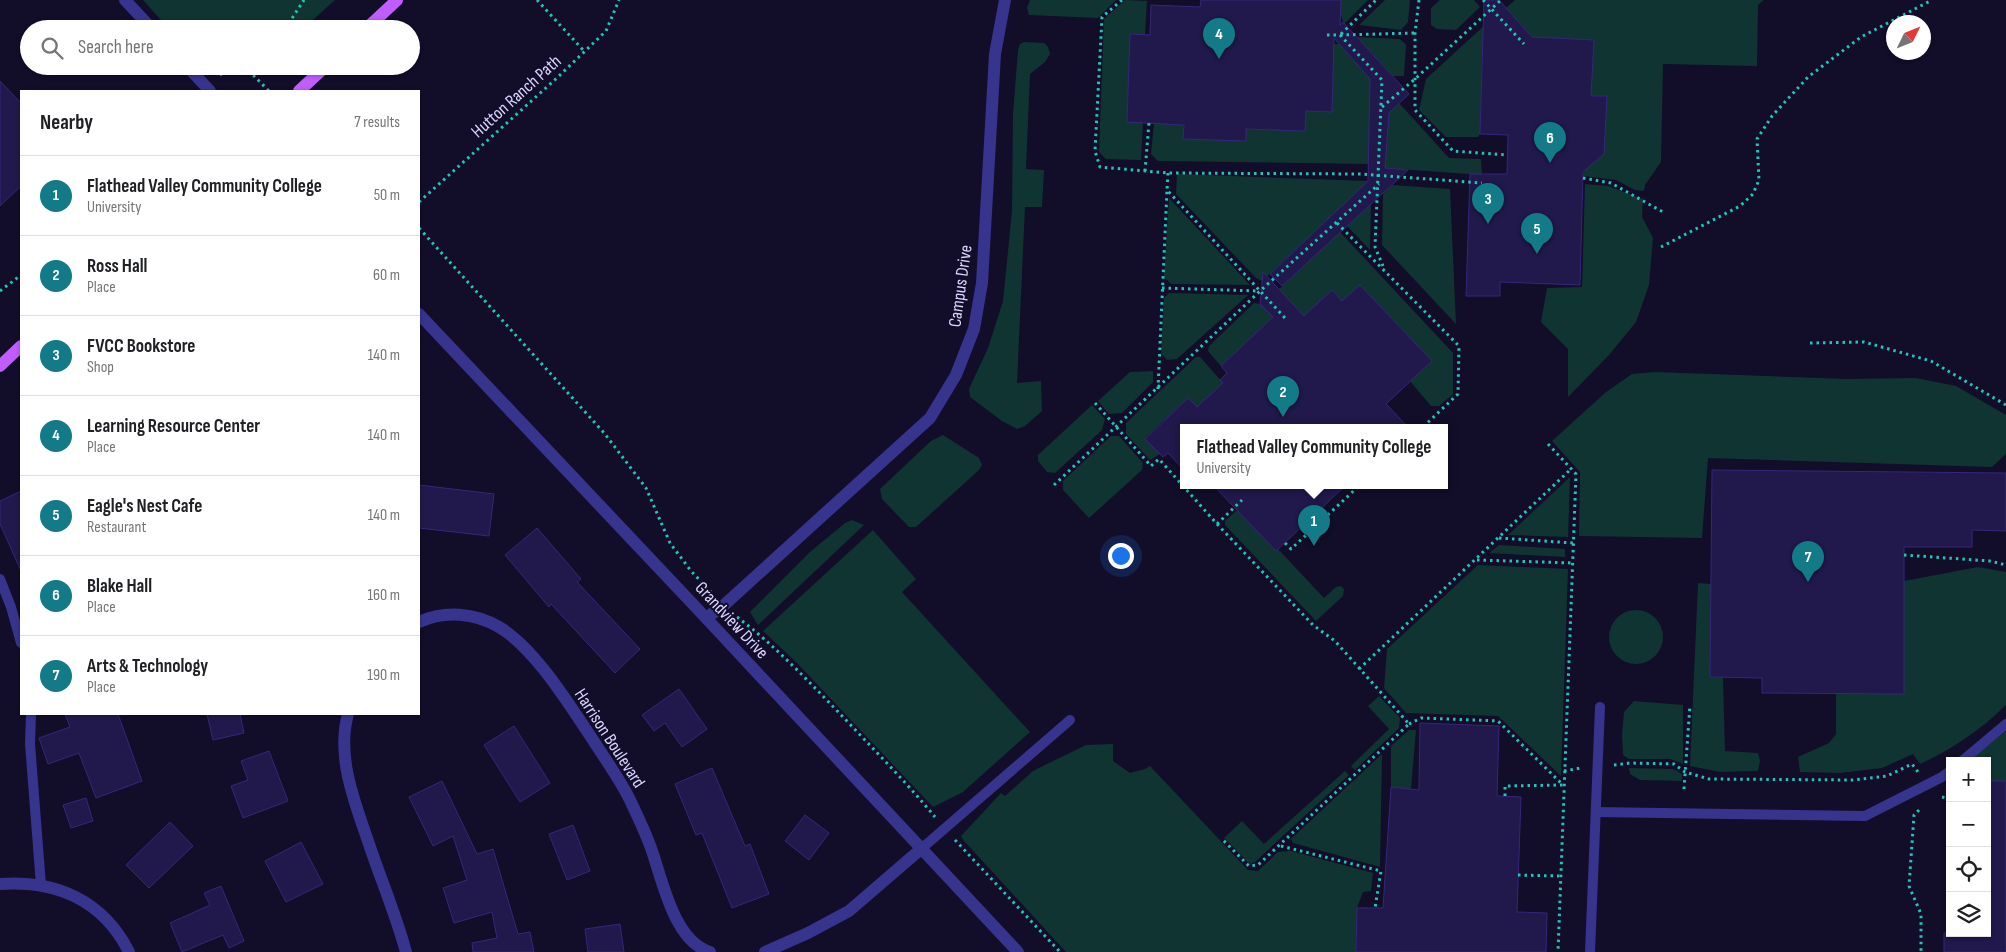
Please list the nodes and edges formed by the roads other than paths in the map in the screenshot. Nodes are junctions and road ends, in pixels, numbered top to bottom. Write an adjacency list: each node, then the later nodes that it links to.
1 (124, 0): 4 (street)
2 (397, 0): 5 (main road)
3 (1005, 0): 14 (street, Campus Drive)
4 (143, 20)
5 (376, 20)
6 (195, 75): 8 (street)
7 (316, 75): 9 (main road)
8 (209, 90)
9 (300, 90)
10 (420, 315): 14 (street, Grandview Drive)
11 (20, 347): 12 (main road)
12 (0, 366)
13 (0, 579): 16 (lane)
14 (706, 618): 25 (street, Grandview Drive)
15 (420, 621): 30 (street, Harrison Boulevard)
16 (20, 639)
17 (1600, 707): 24 (lane)
18 (31, 715): 27 (lane)
19 (348, 715): 29 (street)
20 (1070, 720): 25 (lane)
21 (2006, 724): 22 (lane)
22 (1967, 757)
23 (1946, 774): 24 (lane)
24 (1596, 812): 33 (lane)
25 (921, 849): 31 (street); 32 (street, Grandview Drive)
26 (0, 884): 27 (street)
27 (41, 885): 28 (street)
28 (129, 952)
29 (406, 952)
30 (710, 952)
31 (765, 952)
32 (1018, 952)
33 (1590, 952)

